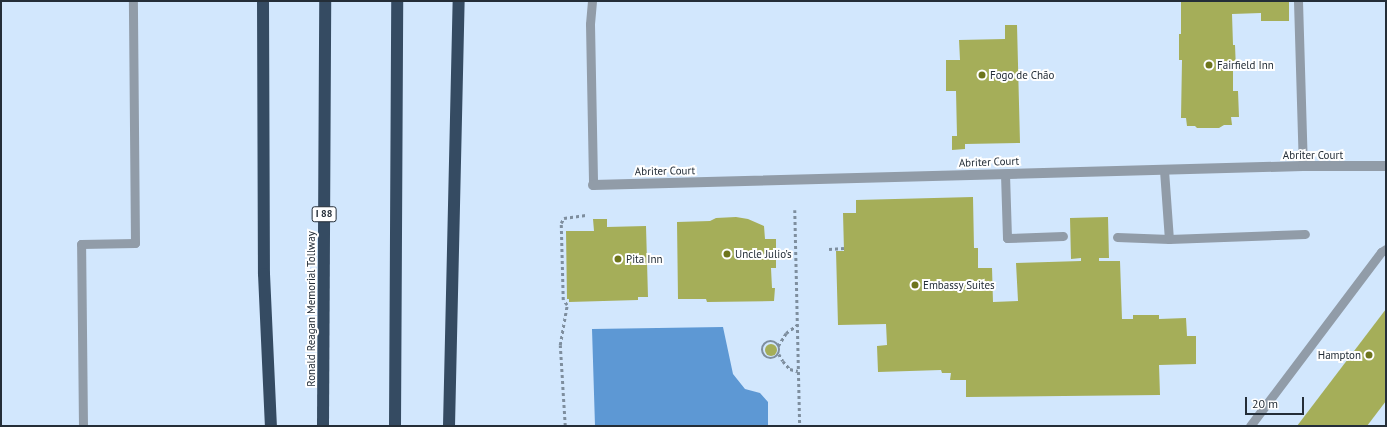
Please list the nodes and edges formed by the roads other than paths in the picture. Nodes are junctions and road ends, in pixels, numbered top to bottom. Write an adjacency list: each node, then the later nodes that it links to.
1 (133, 1): 18 (lane)
2 (263, 1): 19 (highway)
3 (325, 1): 20 (highway, Ronald Reagan Memorial Tollway / I 88)
4 (397, 1): 21 (highway)
5 (458, 1): 22 (highway)
6 (592, 1): 12 (lane)
7 (1298, 1): 8 (lane)
8 (1303, 166): 9 (street, Abriter Court); 10 (street, Abriter Court)
9 (1386, 166)
10 (1164, 170): 11 (street, Abriter Court); 16 (lane)
11 (1005, 174): 12 (street, Abriter Court); 14 (lane)
12 (593, 185)
13 (1305, 234): 16 (lane)
14 (1064, 236)
15 (1117, 236): 16 (lane)
16 (1169, 239)
17 (1386, 249): 23 (lane)
18 (83, 426)
19 (271, 426)
20 (323, 426)
21 (395, 426)
22 (449, 426)
23 (1250, 426)

